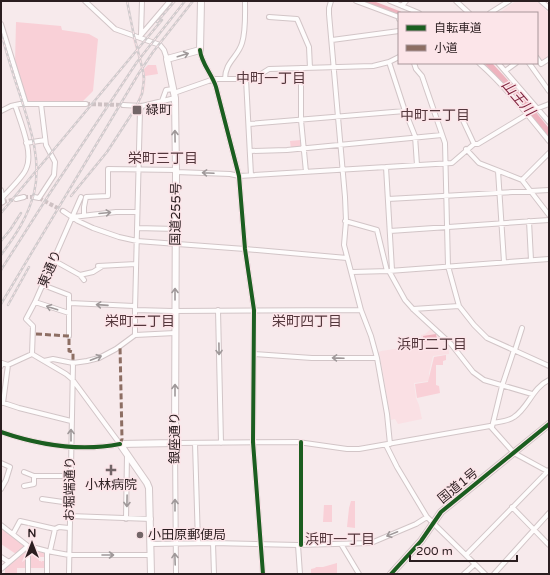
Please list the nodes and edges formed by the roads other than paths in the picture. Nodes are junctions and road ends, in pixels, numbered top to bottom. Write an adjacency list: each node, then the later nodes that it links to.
1 (85, 1): 22 (street)
2 (142, 1): 22 (street)
3 (170, 1): 22 (street)
4 (201, 1): 24 (highway)
5 (246, 1): 40 (street)
6 (331, 1): 23 (street)
7 (356, 1): 19 (street)
8 (390, 1): 13 (street)
9 (406, 1): 13 (street)
10 (456, 1): 16 (street)
11 (509, 1): 17 (street)
12 (541, 1): 14 (street)
13 (402, 6): 15 (street)
14 (549, 8)
15 (417, 12)
16 (468, 12)
17 (492, 12)
18 (269, 17): 37 (street)
19 (398, 18)
20 (1, 24): 45 (street)
21 (398, 31): 23 (street)
22 (141, 36): 27 (street)
23 (332, 40): 35 (street)
24 (200, 50): 27 (highway, one-way to 24); 39 (street)
25 (398, 58): 29 (street)
26 (549, 59): 28 (street)
27 (167, 60): 43 (highway, 国道255号)
28 (538, 60)
29 (389, 62): 35 (street); 54 (street)
30 (414, 64): 61 (street)
31 (480, 64): 55 (street)
32 (499, 64): 38 (street)
33 (514, 64): 38 (street)
34 (530, 64): 42 (street)
35 (334, 67): 37 (street); 57 (street)
36 (301, 68): 37 (street); 41 (street); 58 (street)
37 (310, 68)
38 (505, 70): 52 (street)
39 (214, 79): 40 (street); 43 (street); 81 (street)
40 (225, 79): 41 (street)
41 (246, 80): 60 (street)
42 (549, 91)
43 (174, 93): 44 (street); 44 (street); 77 (highway, 国道255号, one-way to 43)
44 (162, 101): 51 (street)
45 (26, 104): 46 (street); 49 (street)
46 (41, 104): 47 (street); 63 (street)
47 (86, 104)
48 (549, 104): 52 (street)
49 (15, 105): 53 (street); 65 (street)
50 (123, 105): 51 (street)
51 (142, 106): 75 (street)
52 (536, 108): 55 (street); 59 (street)
53 (1, 111)
54 (405, 111): 57 (street); 62 (street)
55 (528, 113): 64 (street); 66 (street)
56 (460, 114): 66 (street)
57 (338, 117): 58 (street); 67 (street)
58 (301, 120): 60 (street); 68 (street)
59 (549, 122)
60 (249, 124): 70 (street)
61 (442, 135): 62 (street); 72 (street)
62 (416, 136): 67 (street); 73 (street)
63 (45, 140): 65 (street); 89 (street)
64 (549, 141)
65 (26, 143): 93 (street)
66 (474, 144): 69 (street)
67 (341, 145): 68 (street); 76 (street)
68 (303, 148): 70 (street); 79 (street)
69 (466, 149): 72 (street); 78 (street)
70 (250, 151): 80 (street)
71 (549, 153): 82 (street)
72 (446, 164): 73 (street); 87 (street)
73 (417, 165): 74 (street)
74 (386, 167): 76 (street); 92 (street)
75 (138, 169): 77 (street); 95 (street); 96 (street)
76 (343, 170): 79 (street); 100 (street)
77 (176, 171): 81 (street, one-way to 77); 105 (highway, 国道255号)
78 (498, 171): 82 (street); 86 (street)
79 (306, 172): 80 (street)
80 (251, 175): 81 (street)
81 (239, 176): 109 (street)
82 (522, 180): 84 (street)
83 (1, 190): 93 (street)
84 (530, 190): 85 (street); 86 (street); 97 (street)
85 (549, 190)
86 (499, 193): 87 (street); 102 (street)
87 (446, 196): 92 (street); 103 (street)
88 (24, 197): 91 (street)
89 (37, 197)
90 (81, 197): 98 (street, 東通り)
91 (16, 199)
92 (388, 200): 106 (street)
93 (2, 201)
94 (63, 211): 98 (street)
95 (137, 212): 96 (street, one-way to 95); 104 (street)
96 (84, 215): 98 (street)
97 (549, 215)
98 (73, 217): 107 (street); 112 (street, 東通り)
99 (549, 220): 101 (street)
100 (345, 221): 110 (street); 117 (street)
101 (529, 221): 102 (street); 113 (street)
102 (502, 223): 103 (street); 114 (street)
103 (447, 227): 106 (street); 116 (street)
104 (137, 228): 105 (street); 107 (street)
105 (176, 229): 108 (highway, 国道255号)
106 (390, 231): 117 (street)
107 (137, 241): 108 (street); 115 (street)
108 (176, 244): 109 (street); 130 (highway, 国道255号, one-way to 108)
109 (245, 249): 110 (street); 127 (street)
110 (347, 258): 118 (street)
111 (549, 259): 113 (street)
112 (53, 260): 119 (street); 121 (street, 東通り)
113 (531, 260): 114 (street)
114 (504, 262): 116 (street)
115 (136, 264): 119 (street); 125 (street)
116 (448, 266): 117 (street); 124 (street)
117 (389, 271): 118 (street); 129 (street)
118 (352, 272): 128 (street)
119 (80, 275): 120 (street)
120 (84, 280)
121 (43, 286): 122 (street, 東通り); 123 (street)
122 (35, 302): 131 (street, one-way to 122); 137 (street, 東通り)
123 (70, 303): 125 (street, one-way to 123); 131 (street)
124 (459, 306): 129 (street); 136 (street)
125 (134, 308): 130 (street); 134 (street)
126 (218, 310): 127 (street); 130 (street); 158 (street, one-way to 158)
127 (254, 310): 128 (street); 138 (street)
128 (361, 310): 139 (street)
129 (413, 310): 147 (street)
130 (175, 311): 133 (highway, 国道255号)
131 (69, 313): 135 (street)
132 (522, 328): 136 (street)
133 (175, 333): 134 (street); 156 (highway, 銀座通り, one-way to 133)
134 (135, 335): 141 (street, one-way to 134)
135 (69, 336)
136 (515, 350): 143 (street); 147 (street)
137 (32, 354): 140 (street); 144 (street)
138 (254, 354): 139 (street, one-way to 138); 154 (street)
139 (377, 358): 160 (street)
140 (44, 361): 141 (street); 145 (street)
141 (73, 363): 145 (street, お堀端通り)
142 (2, 364): 144 (street)
143 (549, 364)
144 (8, 365): 149 (street)
145 (72, 379): 150 (street, お堀端通り); 159 (street)
146 (549, 380): 148 (street)
147 (502, 386): 148 (street); 152 (street)
148 (532, 394): 152 (street)
149 (2, 402): 150 (street)
150 (71, 421): 161 (street, お堀端通り, one-way to 150)
151 (549, 424): 162 (highway, 国道1号)
152 (492, 425): 160 (street); 162 (street)
153 (1, 432): 161 (street)
154 (253, 442): 155 (street); 158 (street); 189 (street)
155 (301, 442): 160 (street); 191 (street)
156 (175, 443): 157 (street); 159 (highway); 187 (street, 銀座通り, one-way to 156)
157 (195, 443): 158 (street); 188 (street)
158 (221, 443)
159 (120, 444): 161 (street); 163 (highway)
160 (388, 444): 176 (street)
161 (71, 448): 168 (street, お堀端通り)
162 (514, 453): 165 (street); 179 (highway, 国道1号)
163 (127, 455): 177 (street, one-way to 177); 178 (highway)
164 (1, 463): 170 (street)
165 (549, 471): 173 (street)
166 (24, 472): 167 (street)
167 (34, 476): 168 (street); 169 (street)
168 (70, 476): 172 (street, お堀端通り)
169 (24, 486)
170 (1, 489)
171 (42, 499): 172 (street)
172 (70, 503): 175 (street, お堀端通り)
173 (512, 507): 183 (street); 197 (street)
174 (549, 513): 183 (street)
175 (70, 516): 177 (street); 181 (street, お堀端通り)
176 (427, 517): 179 (street); 190 (street, one-way to 190)
177 (126, 519): 178 (street)
178 (150, 519): 186 (highway)
179 (434, 524): 197 (street); 211 (highway, 国道1号)
180 (1, 525): 184 (street)
181 (69, 528): 182 (street); 195 (street, お堀端通り)
182 (55, 529): 184 (street); 194 (street)
183 (535, 530): 192 (street); 214 (street)
184 (13, 534): 193 (street)
185 (213, 543): 188 (street); 189 (street); 207 (street)
186 (151, 544): 187 (street); 196 (highway)
187 (175, 544): 188 (street); 206 (street, 銀座通り, one-way to 187)
188 (198, 544)
189 (261, 544): 191 (street); 208 (street)
190 (341, 544): 191 (street); 210 (street)
191 (300, 545): 209 (street)
192 (549, 545)
193 (28, 546): 194 (street); 199 (street); 202 (street)
194 (49, 551): 195 (street); 203 (street)
195 (69, 555): 196 (street, one-way to 196); 204 (street, お堀端通り)
196 (151, 555): 205 (highway)
197 (466, 555): 200 (street)
198 (1, 557): 199 (street)
199 (9, 562): 201 (street)
200 (475, 564): 212 (street); 213 (street)
201 (1, 568)
202 (28, 574)
203 (48, 574)
204 (69, 574)
205 (151, 574)
206 (176, 574)
207 (214, 574)
208 (262, 574)
209 (300, 574)
210 (359, 574)
211 (391, 574)
212 (464, 574)
213 (485, 574)
214 (494, 574)

